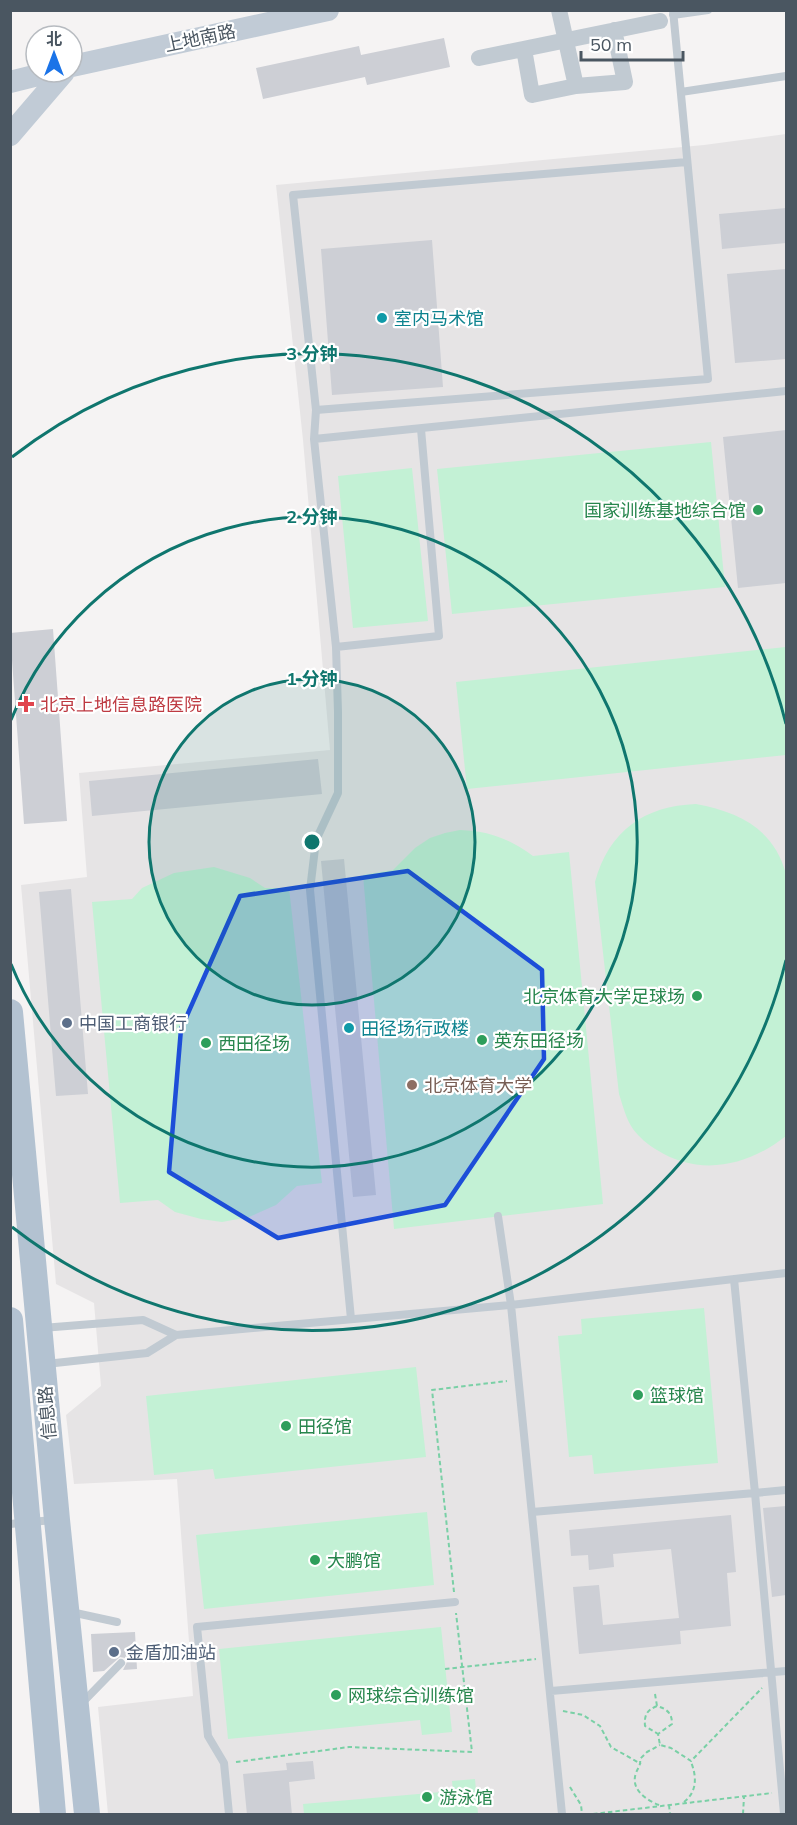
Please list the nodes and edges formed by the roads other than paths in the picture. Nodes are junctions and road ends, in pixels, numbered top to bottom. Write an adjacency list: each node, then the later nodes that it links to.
1 (328, 10): 9 (street, 上地南路)
2 (559, 10): 6 (street)
3 (708, 10): 4 (lane)
4 (669, 16): 5 (street); 13 (lane)
5 (614, 30): 6 (street); 12 (street)
6 (566, 40): 7 (street); 12 (street)
7 (524, 49): 8 (street); 12 (street)
8 (479, 58)
9 (84, 63)
10 (786, 76): 13 (lane)
11 (54, 84): 14 (street)
12 (576, 86)
13 (681, 92): 15 (lane)
14 (10, 135)
15 (687, 162): 17 (lane); 17 (lane)
16 (786, 391): 18 (lane)
17 (316, 410): 19 (lane)
18 (421, 429): 19 (lane); 20 (lane)
19 (314, 439): 20 (lane)
20 (336, 647): 26 (lane)
21 (10, 1012): 28 (main road, 信息路)
22 (498, 1216): 25 (lane)
23 (786, 1273): 24 (lane)
24 (734, 1279): 25 (lane); 32 (lane)
25 (511, 1305): 26 (lane); 33 (lane)
26 (351, 1318): 29 (lane)
27 (10, 1320): 35 (main road, 信息路)
28 (39, 1329): 29 (lane); 30 (main road, 信息路)
29 (176, 1335): 30 (lane)
30 (43, 1364): 34 (main road, 信息路)
31 (786, 1490): 32 (lane)
32 (754, 1493): 33 (lane); 41 (lane)
33 (532, 1512): 42 (lane)
34 (57, 1520): 35 (lane); 37 (main road, 信息路)
35 (19, 1523): 44 (main road, 信息路)
36 (455, 1602): 46 (lane)
37 (66, 1611): 38 (lane); 43 (main road, 信息路)
38 (117, 1622)
39 (121, 1664): 43 (lane)
40 (786, 1671): 41 (lane)
41 (770, 1676): 42 (lane); 48 (lane)
42 (551, 1691): 47 (lane)
43 (76, 1709): 45 (main road, 信息路)
44 (53, 1815)
45 (87, 1815)
46 (229, 1815)
47 (562, 1815)
48 (784, 1815)

